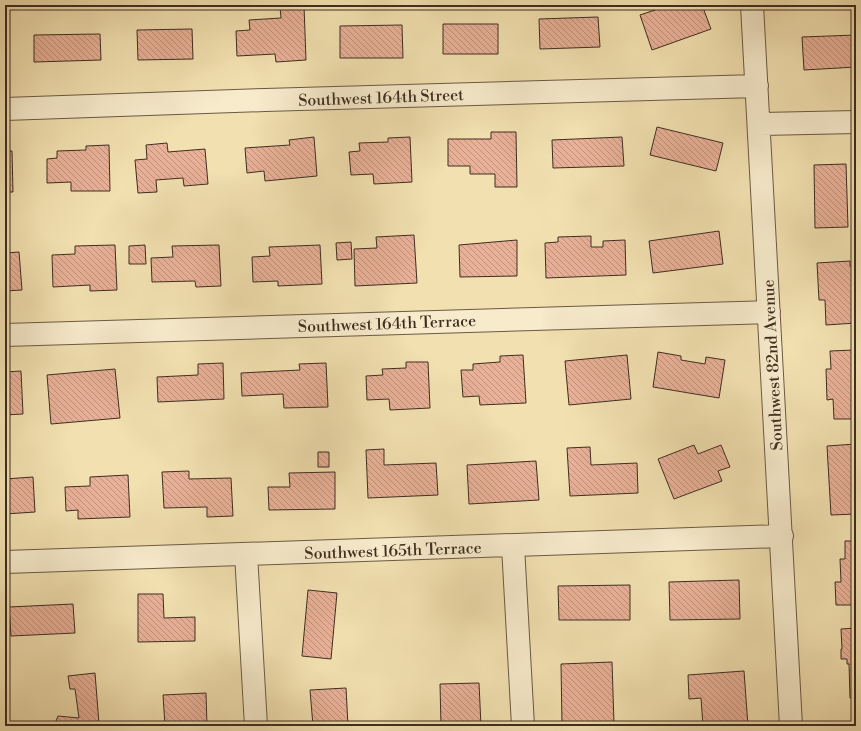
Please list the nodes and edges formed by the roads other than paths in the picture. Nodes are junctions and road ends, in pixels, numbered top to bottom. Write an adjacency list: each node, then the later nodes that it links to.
1 (752, 5): 2 (street, Southwest 82nd Avenue)
2 (757, 86): 3 (street, Southwest 164th Street); 5 (street, Southwest 82nd Avenue)
3 (5, 109)
4 (856, 122): 5 (street)
5 (759, 124): 6 (street, Southwest 82nd Avenue)
6 (769, 312): 7 (street, Southwest 164th Terrace); 8 (street, Southwest 82nd Avenue)
7 (5, 335)
8 (782, 536): 9 (street, Southwest 165th Terrace); 14 (street, Southwest 82nd Avenue)
9 (513, 546): 10 (street, Southwest 165th Terrace); 13 (street)
10 (246, 554): 11 (street, Southwest 165th Terrace); 12 (street)
11 (5, 562)
12 (256, 726)
13 (523, 726)
14 (791, 726)

